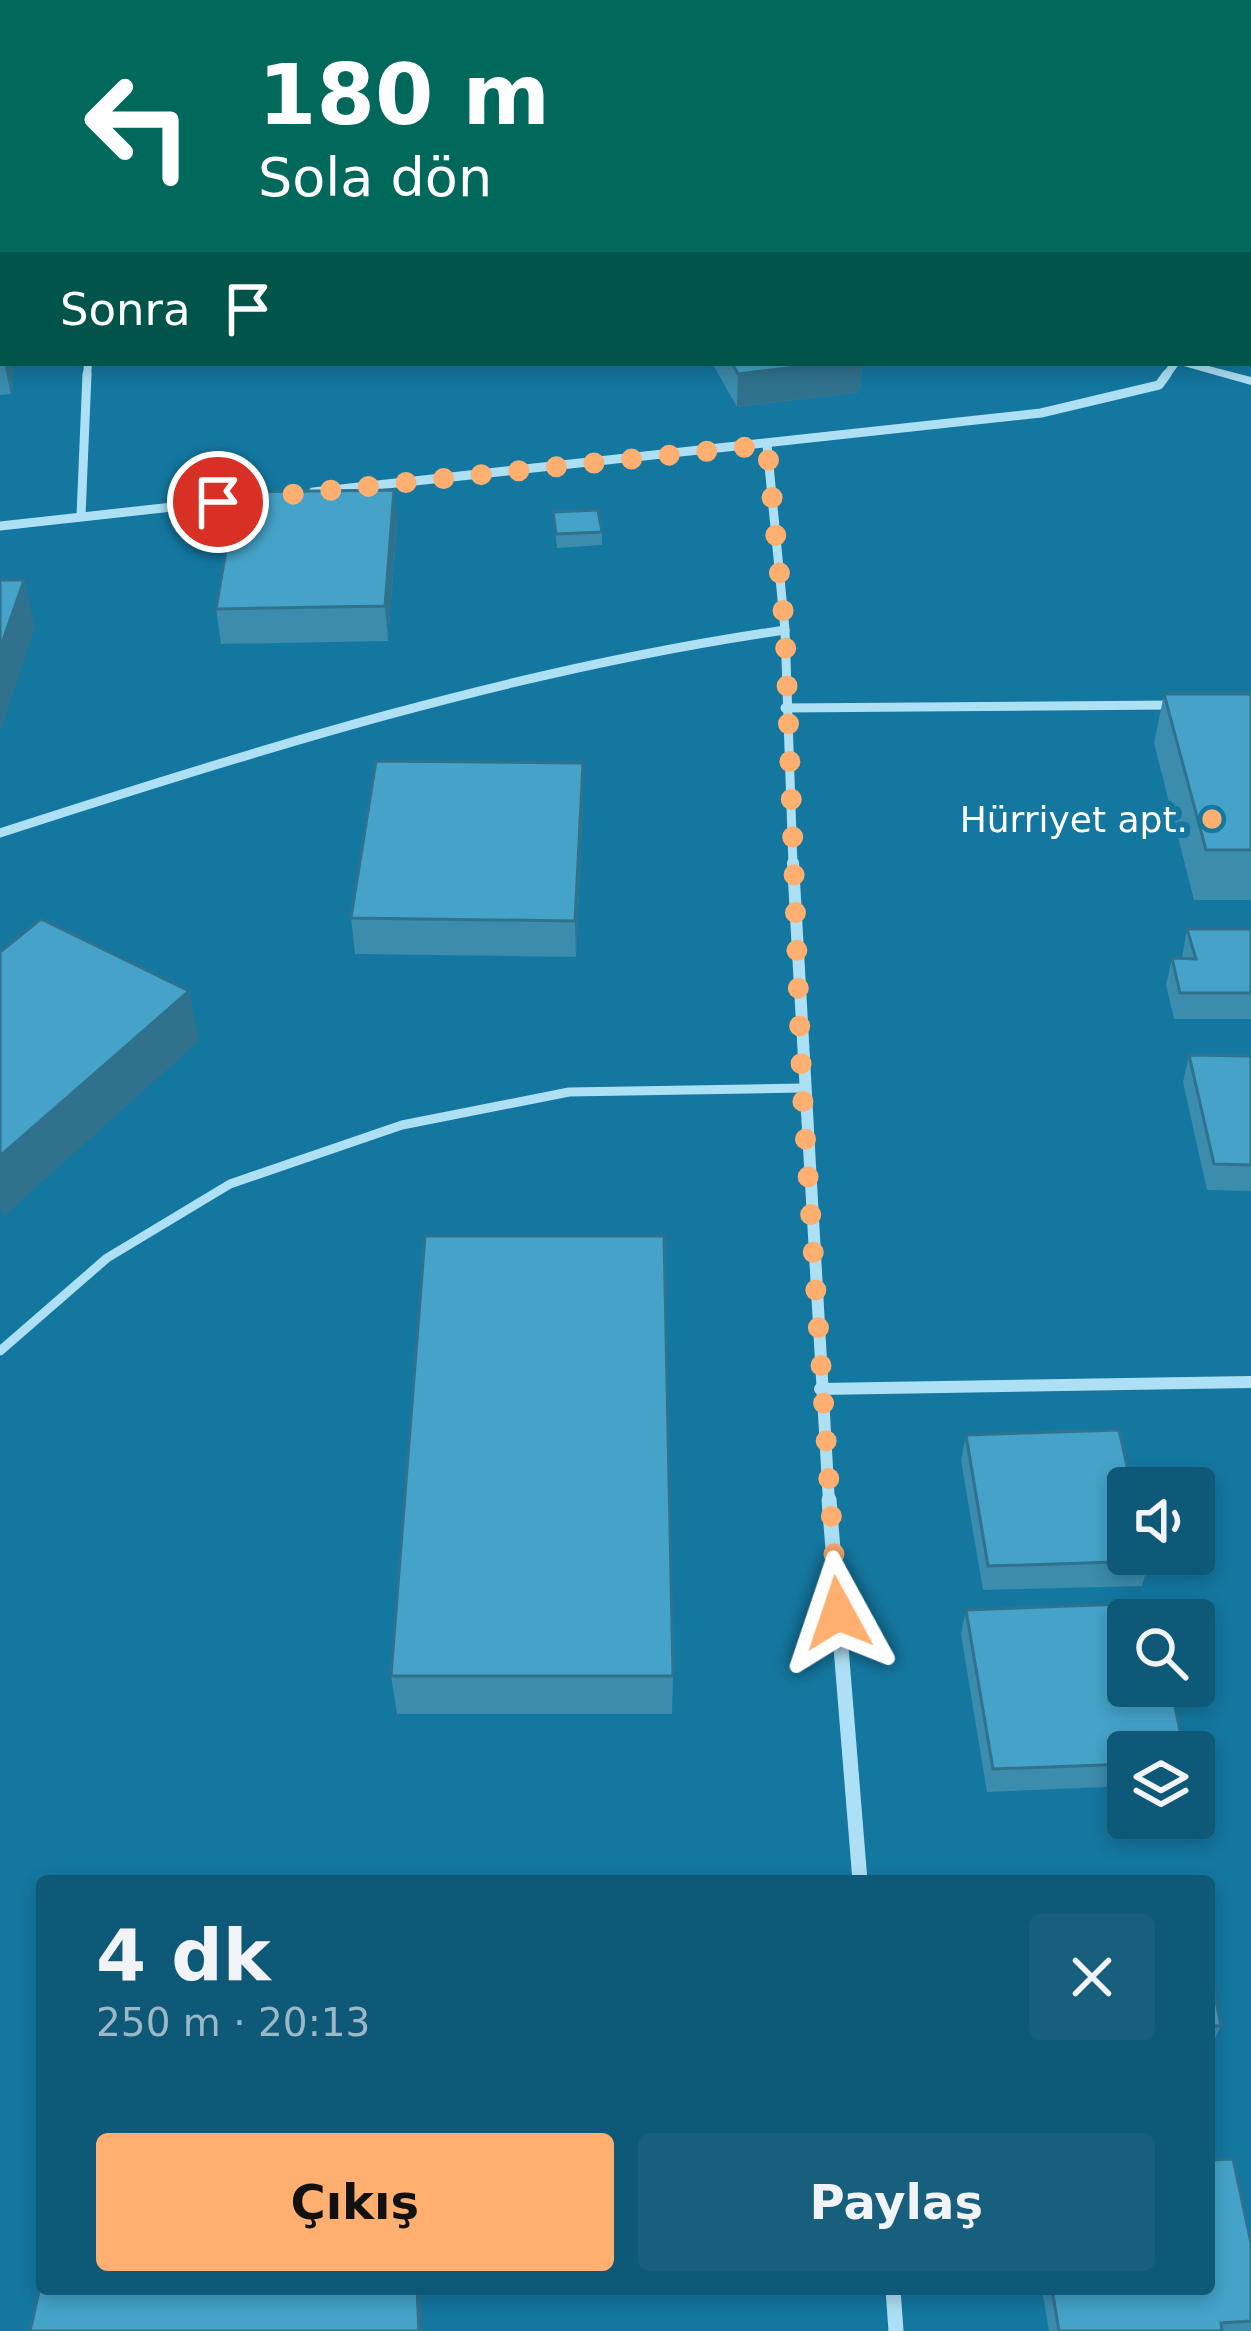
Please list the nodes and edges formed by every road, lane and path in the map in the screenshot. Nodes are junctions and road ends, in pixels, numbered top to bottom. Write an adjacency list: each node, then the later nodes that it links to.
1 (88, 366): 8 (street)
2 (1175, 366): 5 (street)
3 (1189, 366): 4 (street)
4 (1251, 381)
5 (767, 445): 6 (street); 10 (street)
6 (294, 494)
7 (247, 499): 8 (street)
8 (81, 516): 9 (street)
9 (0, 526)
10 (785, 630): 12 (street); 13 (street)
11 (1181, 705): 12 (street)
12 (785, 708): 14 (street)
13 (0, 832)
14 (802, 1088): 15 (lane); 17 (street)
15 (0, 1352)
16 (1251, 1382): 17 (street)
17 (820, 1389): 18 (street)
18 (860, 1875)
19 (893, 2295): 20 (street)
20 (896, 2331)

